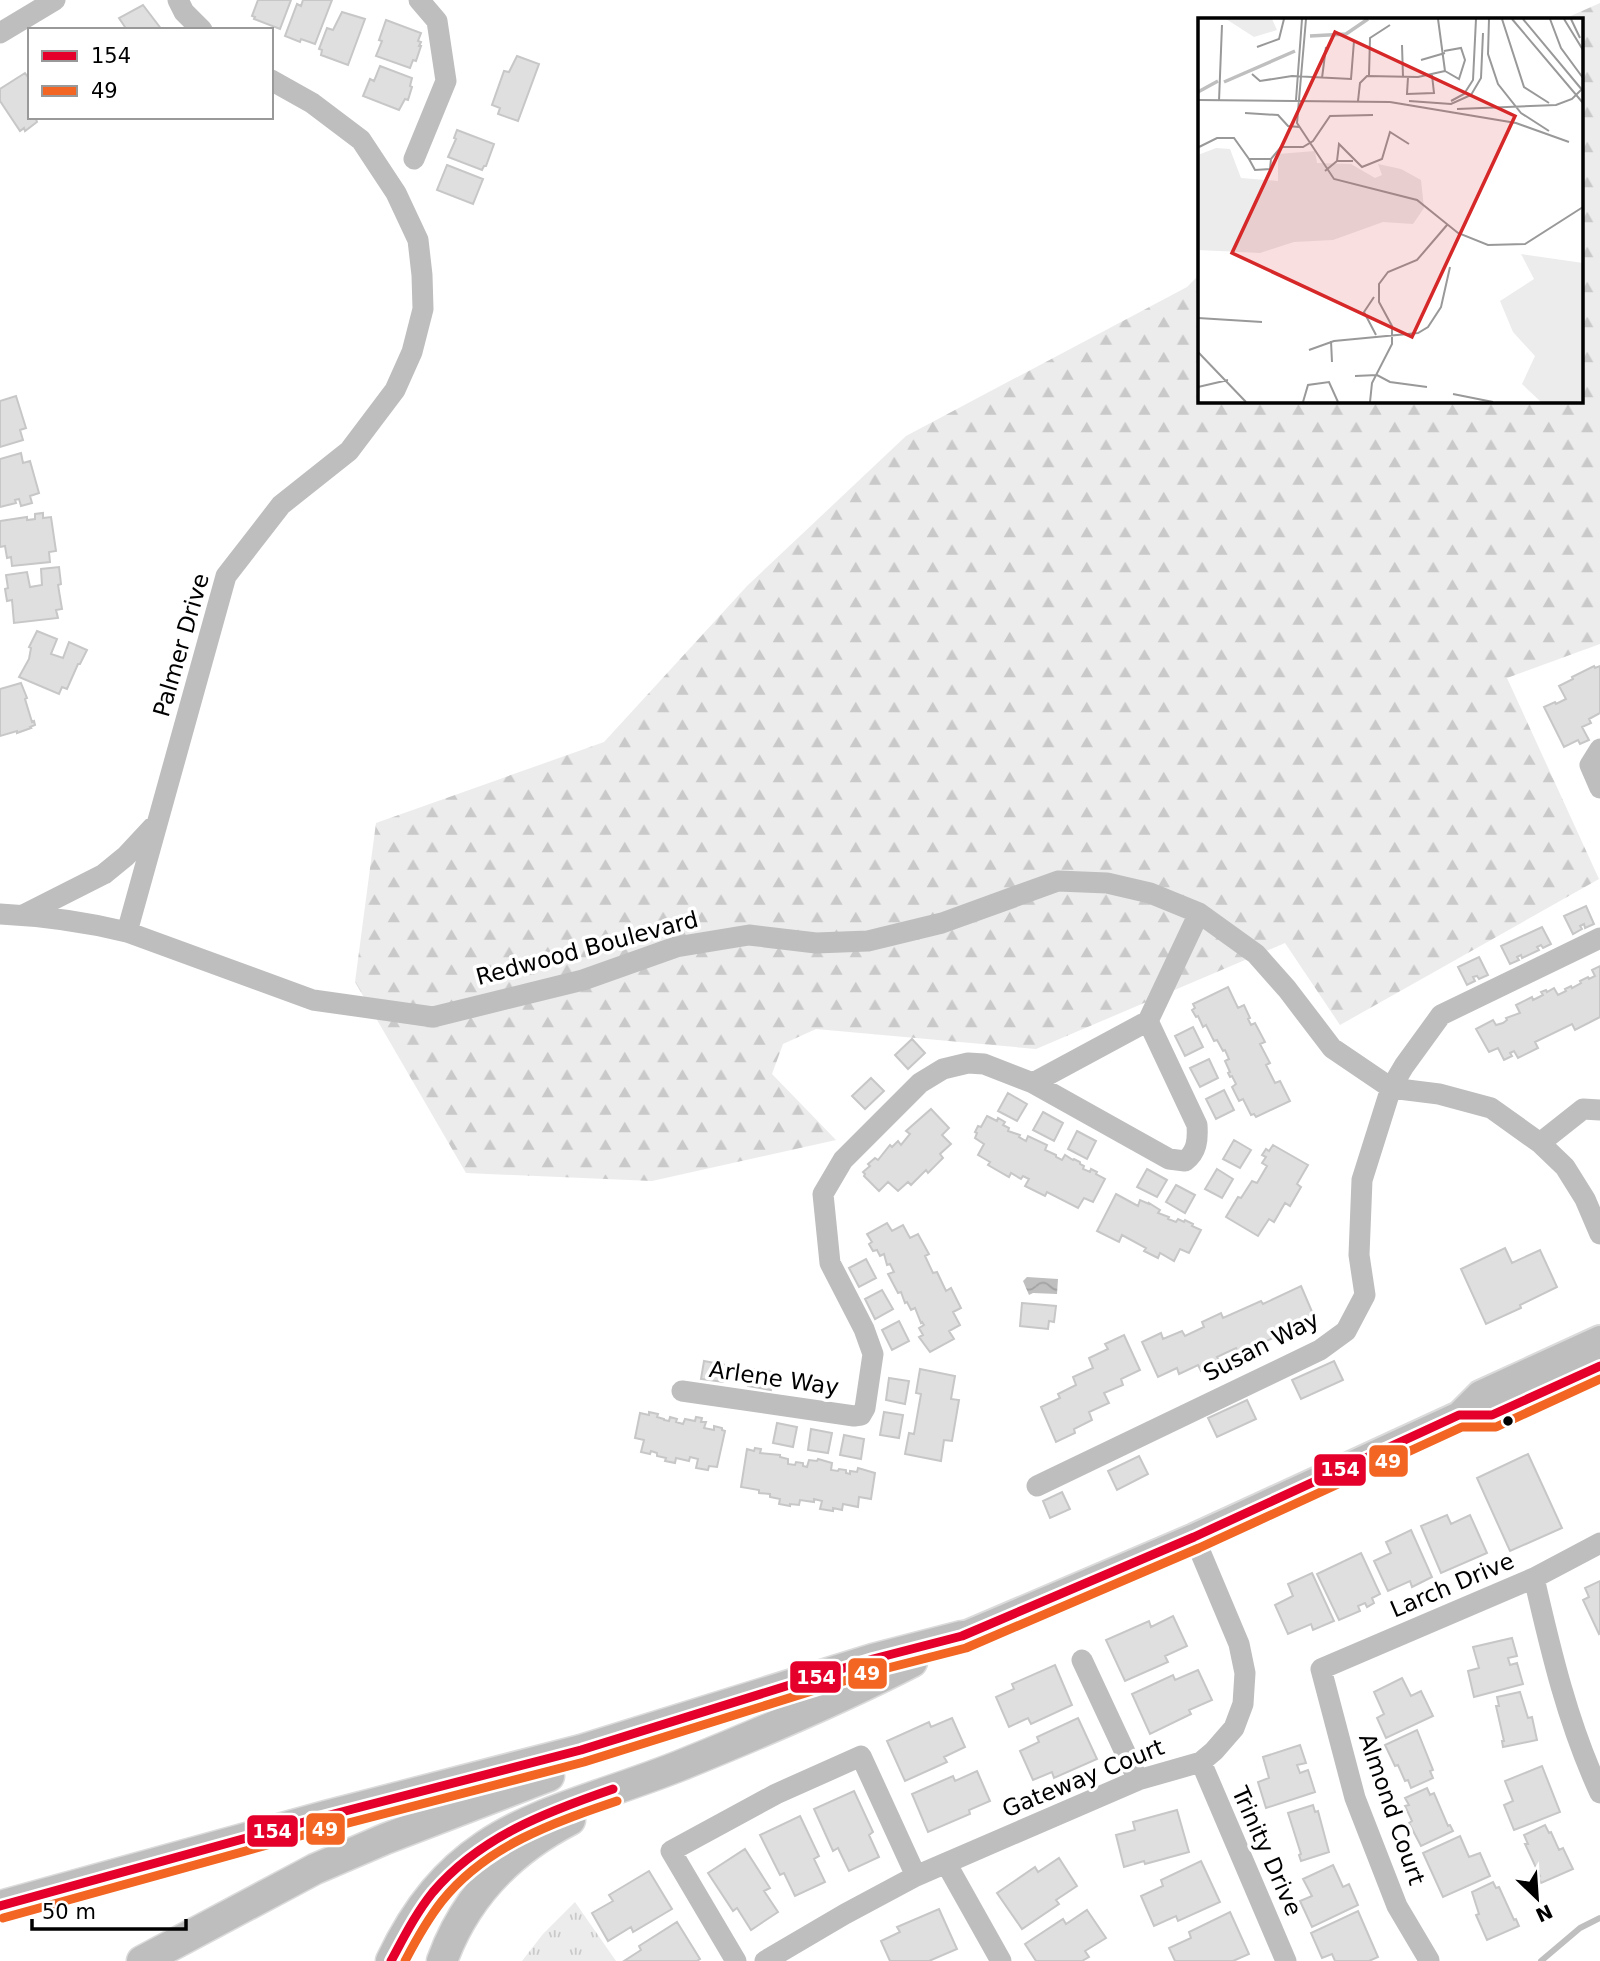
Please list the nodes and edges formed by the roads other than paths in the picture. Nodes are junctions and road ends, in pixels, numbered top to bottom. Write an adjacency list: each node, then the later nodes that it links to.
1 (55, 0): 5 (street)
2 (178, 0): 4 (street)
3 (419, 0): 7 (street)
4 (200, 28)
5 (0, 33)
6 (273, 81): 10 (street, Palmer Drive)
7 (414, 159)
8 (1600, 749): 9 (street)
9 (1600, 788)
10 (157, 822): 13 (street); 14 (street, Palmer Drive)
11 (1199, 913): 14 (street, Redwood Boulevard); 16 (street); 18 (street, Redwood Boulevard)
12 (0, 914): 13 (street, Redwood Boulevard)
13 (23, 915): 14 (street, Redwood Boulevard)
14 (127, 932)
15 (1600, 938): 18 (street, Susan Way)
16 (1148, 1021): 17 (street); 17 (street, Arlene Way)
17 (1033, 1083): 24 (street, Arlene Way)
18 (1391, 1087): 20 (street, Redwood Boulevard); 26 (street, Susan Way)
19 (1600, 1110): 20 (street)
20 (1540, 1143): 21 (street, Redwood Boulevard)
21 (1600, 1234)
22 (1600, 1339): 25 (main road)
23 (1600, 1366): 25 (main road)
24 (682, 1391)
25 (1459, 1415): 27 (main road)
26 (1037, 1486)
27 (1194, 1537): 30 (main road); 34 (street, Gateway Court)
28 (1600, 1543): 29 (street, Larch Drive)
29 (1534, 1578): 32 (street, Larch Drive); 37 (street)
30 (962, 1636): 33 (highway); 35 (highway)
31 (1082, 1660): 36 (street)
32 (1321, 1669): 41 (street, Almond Court)
33 (755, 1697): 40 (highway); 42 (highway)
34 (1201, 1762): 36 (street, Gateway Court); 48 (street, Trinity Drive)
35 (660, 1773): 43 (highway); 44 (highway)
36 (1138, 1780): 38 (street, Gateway Court)
37 (1600, 1793)
38 (946, 1863): 39 (street, Gateway Court); 47 (street)
39 (916, 1876): 45 (street); 46 (street, Gateway Court)
40 (0, 1906)
41 (1429, 1960)
42 (142, 1961)
43 (391, 1961)
44 (442, 1961)
45 (736, 1961)
46 (765, 1961)
47 (1001, 1961)
48 (1286, 1961)

